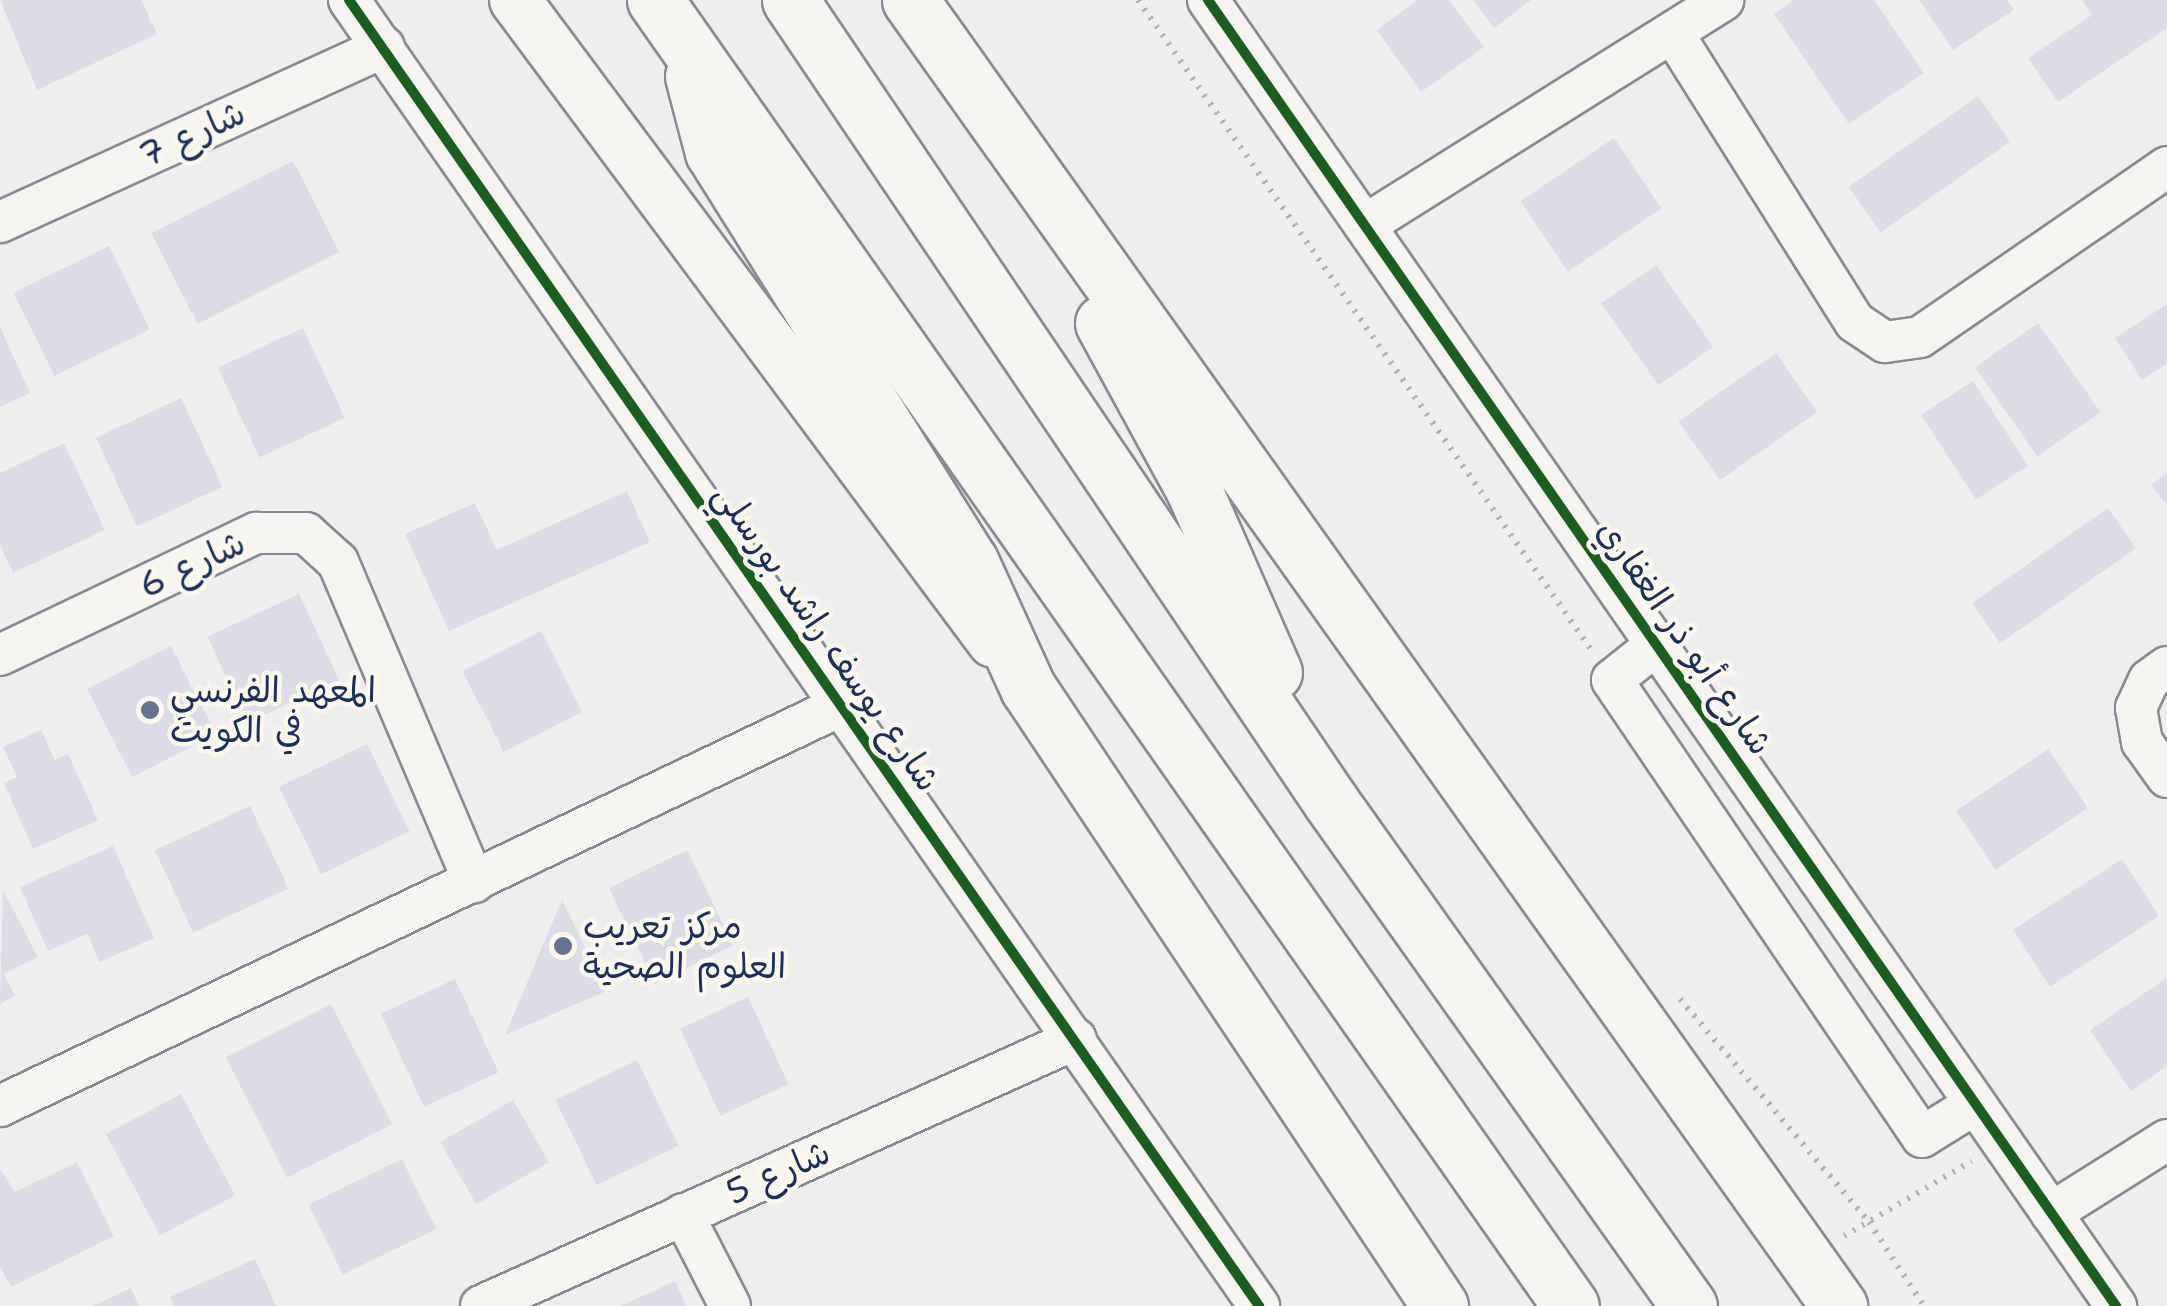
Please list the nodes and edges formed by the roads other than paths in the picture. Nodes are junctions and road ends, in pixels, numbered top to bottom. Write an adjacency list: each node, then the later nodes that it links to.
1 (349, 0): 9 (street, شارع يوسف راشد بورسلي)
2 (790, 0): 20 (highway)
3 (910, 0): 10 (highway)
4 (1208, 0): 13 (street, شارع أبو ذر الغفاري)
5 (1723, 0): 8 (street)
6 (519, 9): 17 (main road)
7 (669, 20): 17 (highway); 33 (highway)
8 (1674, 36): 11 (street); 13 (street)
9 (384, 46): 12 (street, شارع 7); 18 (street, شارع يوسف راشد بورسلي)
10 (986, 110): 20 (highway); 25 (highway)
11 (2167, 167)
12 (0, 222)
13 (1365, 225): 14 (street, شارع أبو ذر الغفاري)
14 (1656, 645): 23 (street, شارع أبو ذر الغفاري); 23 (street)
15 (2, 651): 21 (street, شارع 6)
16 (2167, 667): 19 (street)
17 (1028, 688): 32 (highway)
18 (840, 706): 21 (street); 22 (street, شارع يوسف راشد بورسلي)
19 (2167, 777)
20 (1331, 802): 34 (highway)
21 (474, 882): 24 (street)
22 (1076, 1039): 28 (street, شارع 5); 31 (street, شارع يوسف راشد بورسلي)
23 (1976, 1104): 27 (street, شارع أبو ذر الغفاري)
24 (0, 1106)
25 (1700, 1106): 35 (highway); 36 (highway)
26 (2167, 1140): 27 (street)
27 (2051, 1213): 37 (street, شارع أبو ذر الغفاري)
28 (683, 1214): 29 (street, شارع 5); 30 (street)
29 (481, 1306)
30 (730, 1306)
31 (1259, 1306)
32 (1440, 1306)
33 (1571, 1306)
34 (1688, 1306)
35 (1838, 1306)
36 (1872, 1306)
37 (2116, 1306)

